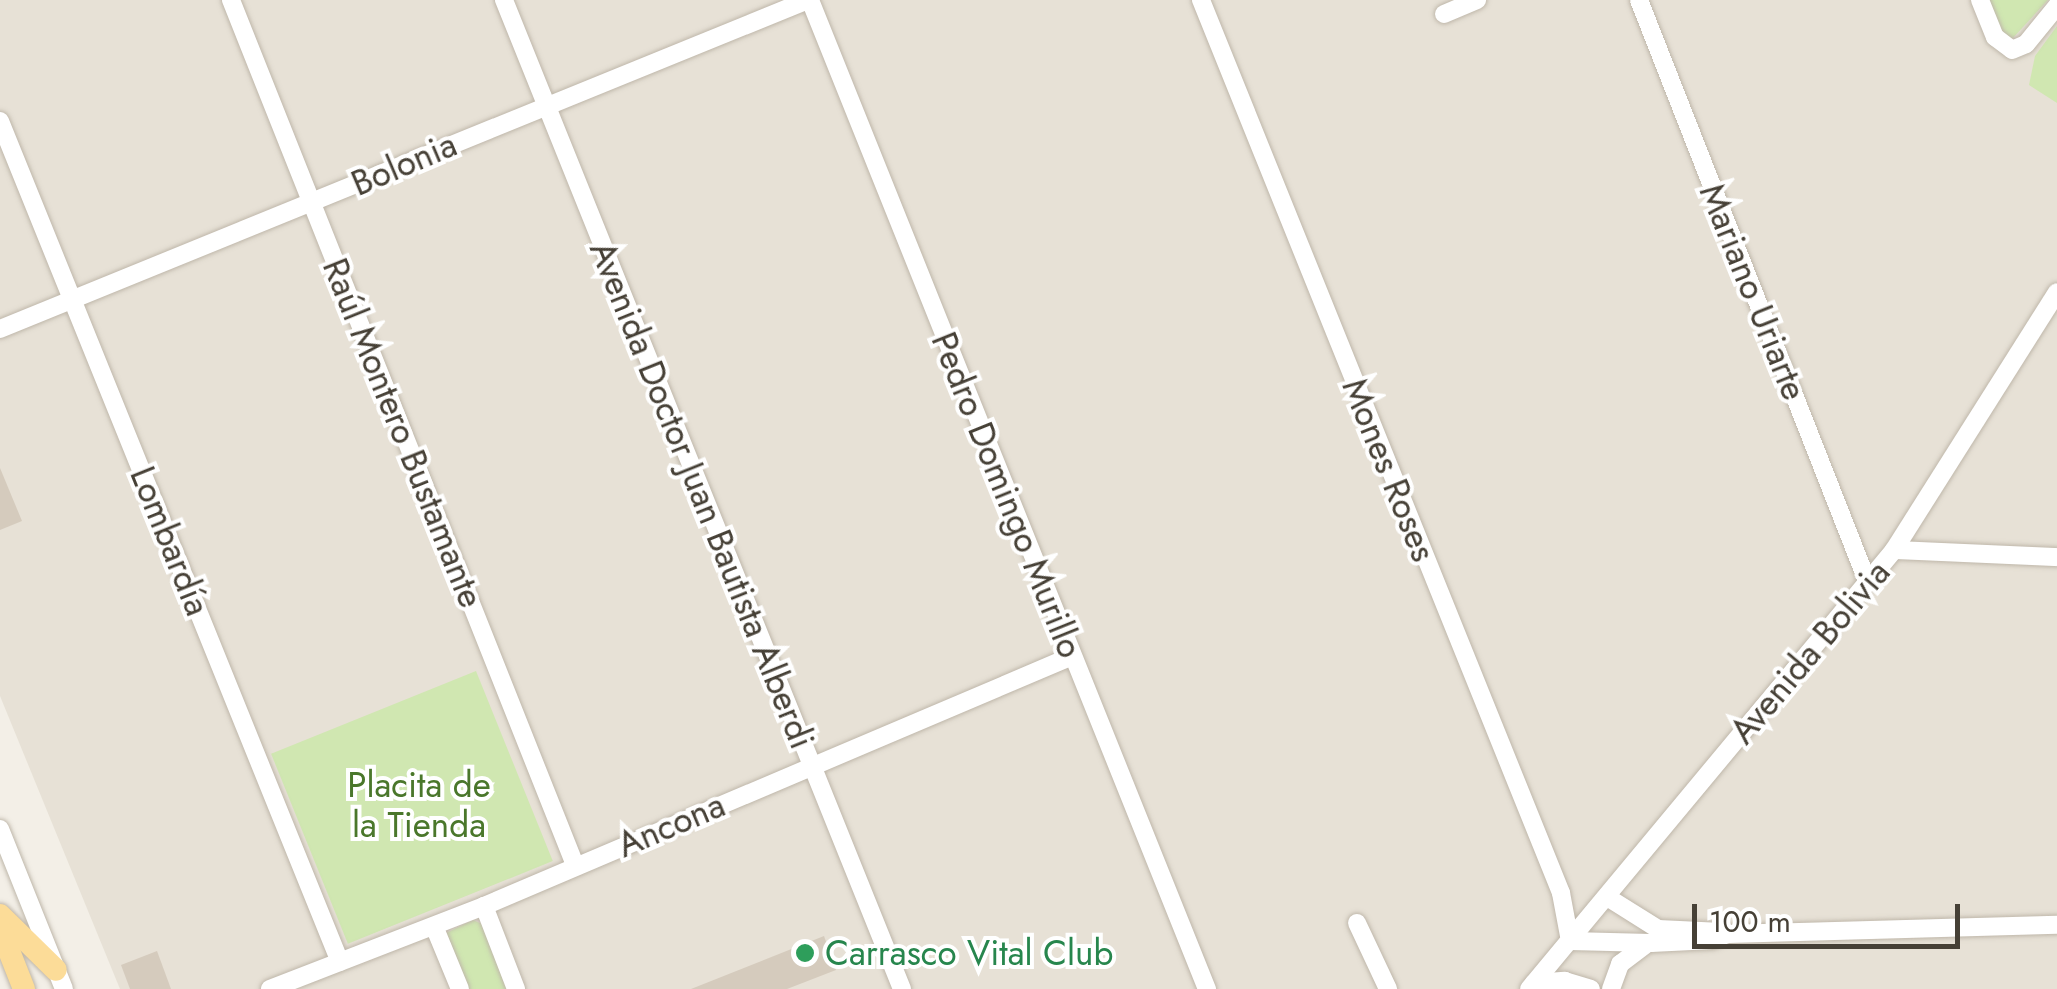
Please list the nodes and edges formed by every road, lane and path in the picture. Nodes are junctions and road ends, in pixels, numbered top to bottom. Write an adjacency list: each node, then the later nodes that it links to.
1 (231, 0): 12 (street, Raúl Montero Bustamante)
2 (504, 0): 10 (street, Avenida Doctor Juan Bautista Alberdi)
3 (809, 0): 10 (street, Bolonia); 19 (street, Pedro Domingo Murillo)
4 (1201, 0): 31 (street, Mones Roses)
5 (1477, 0): 9 (street)
6 (1638, 0): 18 (street, Mariano Uriarte)
7 (1980, 0): 8 (street)
8 (2057, 6)
9 (1444, 14)
10 (546, 105): 12 (street, Bolonia); 20 (street, Avenida Doctor Juan Bautista Alberdi)
11 (0, 121): 14 (street, Lombardía)
12 (311, 202): 14 (street, Bolonia); 22 (street, Raúl Montero Bustamante)
13 (2057, 292): 16 (street, Avenida Bolivia)
14 (72, 300): 15 (street, Bolonia); 33 (street, Lombardía)
15 (0, 329)
16 (1894, 550): 17 (street); 18 (street, Avenida Bolivia)
17 (2057, 557)
18 (1868, 583): 23 (street, Avenida Bolivia)
19 (1070, 657): 20 (street, Ancona); 41 (street, Pedro Domingo Murillo)
20 (810, 766): 22 (street, Ancona); 40 (street, Avenida Doctor Juan Bautista Alberdi)
21 (0, 829): 34 (street)
22 (575, 865): 24 (street, Ancona)
23 (1606, 896): 30 (street); 31 (street, Avenida Bolivia)
24 (484, 906): 28 (street, Ancona); 39 (street)
25 (0, 915): 34 (main road)
26 (1356, 922): 42 (street)
27 (2057, 924): 30 (street)
28 (434, 926): 33 (street, Ancona); 38 (street)
29 (0, 928): 36 (main road)
30 (1728, 934): 32 (street)
31 (1570, 942): 32 (street); 35 (street, Avenida Bolivia)
32 (1650, 943): 44 (street)
33 (340, 962): 37 (street, Ancona)
34 (60, 980)
35 (1532, 986): 43 (street)
36 (24, 989)
37 (270, 989)
38 (460, 989)
39 (516, 989)
40 (902, 989)
41 (1207, 989)
42 (1388, 989)
43 (1590, 989)
44 (1611, 989)

